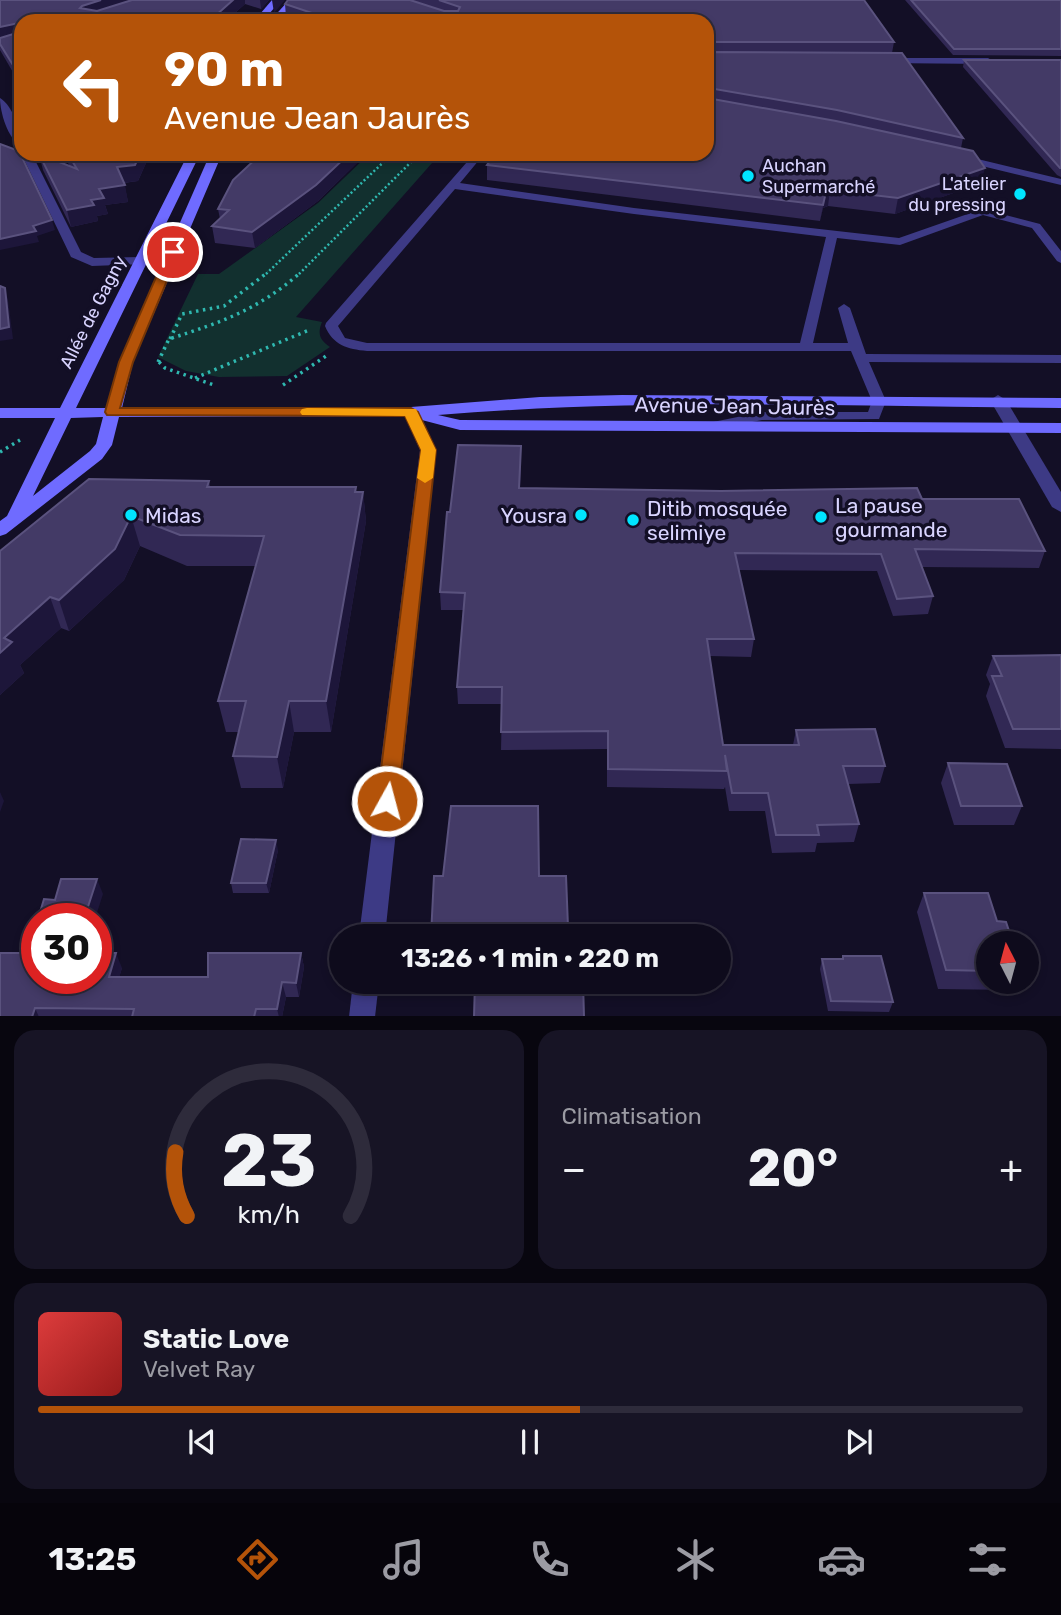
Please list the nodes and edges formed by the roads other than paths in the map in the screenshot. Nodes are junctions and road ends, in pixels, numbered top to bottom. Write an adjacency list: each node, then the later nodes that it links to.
1 (276, 0): 3 (main road)
2 (295, 0): 4 (main road)
3 (264, 14)
4 (281, 14)
5 (870, 61): 6 (street)
6 (993, 61)
7 (0, 101): 8 (street)
8 (14, 130)
9 (951, 156): 14 (lane)
10 (30, 161): 18 (street)
11 (190, 161): 18 (main road, Allée de Gagny)
12 (213, 161): 27 (main road)
13 (472, 161): 15 (lane)
14 (1061, 182)
15 (452, 186): 16 (lane); 20 (lane)
16 (832, 235): 17 (lane); 20 (lane)
17 (1061, 259)
18 (139, 261): 26 (main road, Allée de Gagny)
19 (844, 308): 21 (lane)
20 (806, 346): 21 (lane)
21 (858, 353): 22 (lane); 24 (lane)
22 (1061, 359)
23 (998, 400): 24 (main road, Avenue Jean Jaurès); 25 (main road, Avenue Jean Jaurès); 32 (street)
24 (879, 401): 28 (main road, Avenue Jean Jaurès); 30 (lane)
25 (1061, 403)
26 (65, 412): 27 (main road, Avenue Jean Jaurès); 29 (main road, Avenue Jean Jaurès); 34 (main road, Allée de Gagny)
27 (112, 412): 28 (main road, Avenue Jean Jaurès); 34 (main road)
28 (411, 412): 30 (main road, Avenue Jean Jaurès); 35 (street)
29 (0, 413)
30 (708, 427): 32 (main road, Avenue Jean Jaurès)
31 (1061, 428): 32 (main road, Avenue Jean Jaurès)
32 (1015, 429): 33 (street)
33 (1061, 507)
34 (7, 524)
35 (373, 924)
36 (365, 994): 37 (street)
37 (362, 1016)

